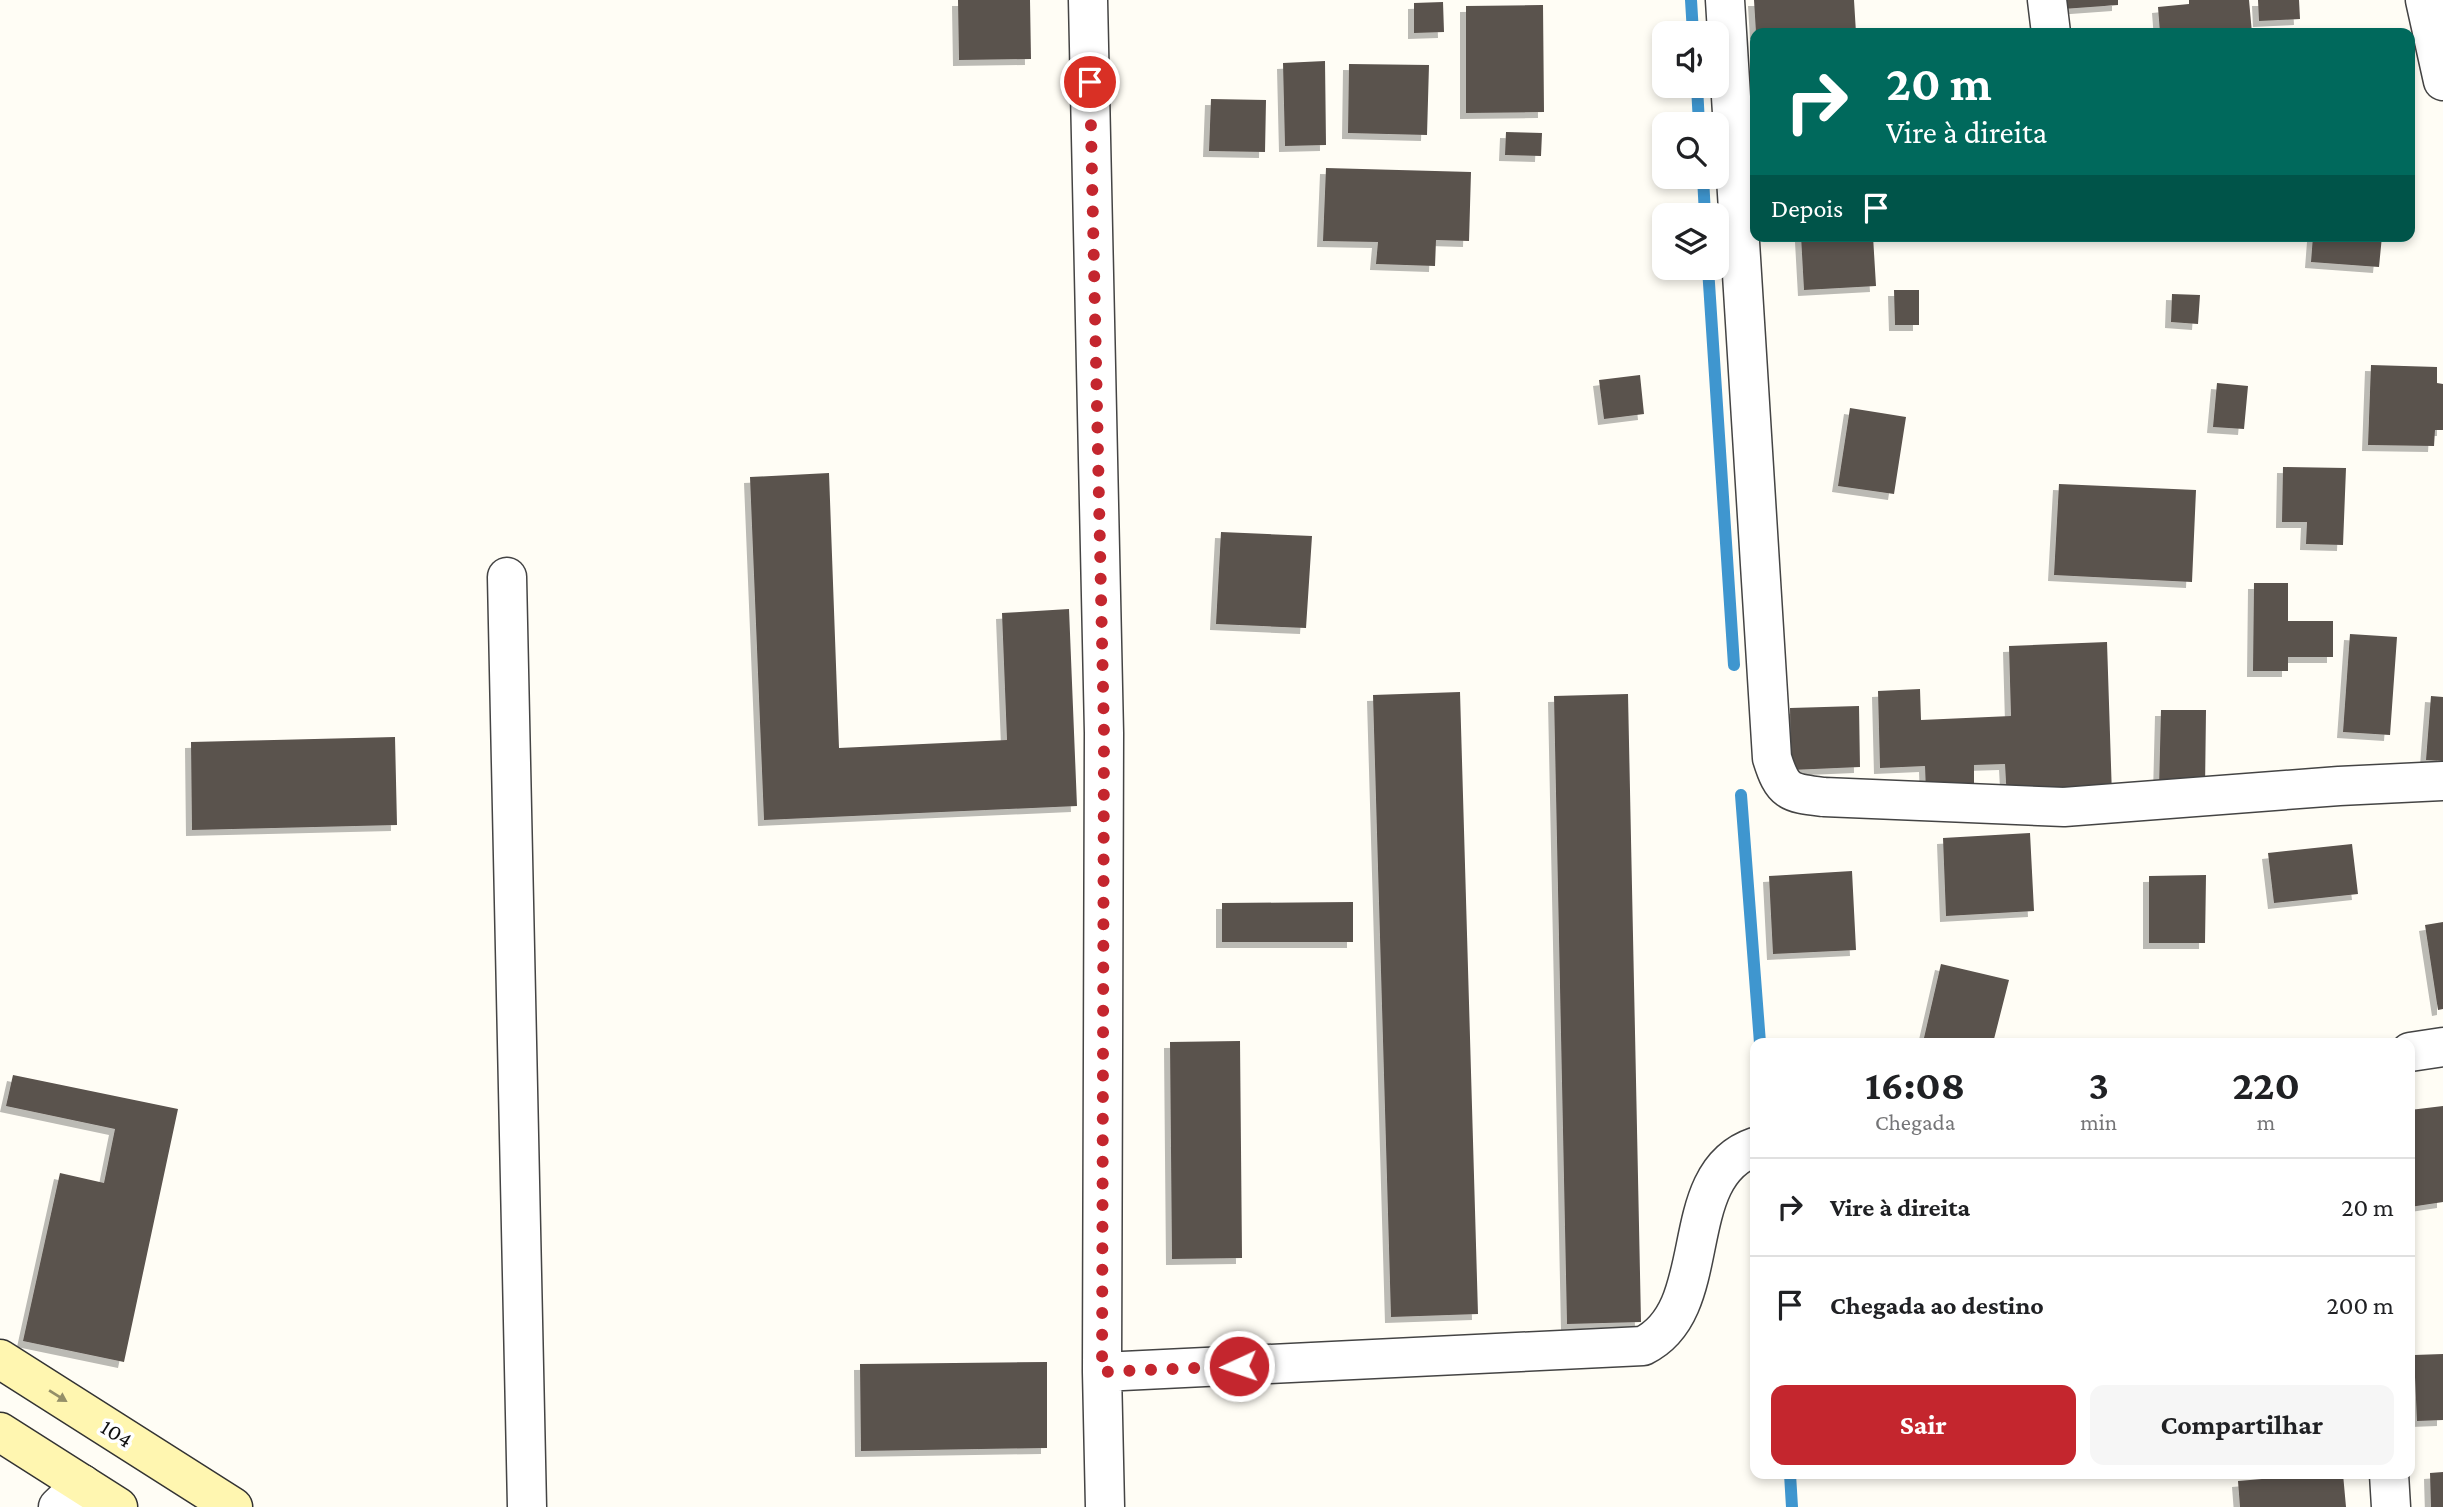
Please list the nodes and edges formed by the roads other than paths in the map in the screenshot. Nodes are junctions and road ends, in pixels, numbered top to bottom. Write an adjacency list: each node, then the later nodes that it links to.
1 (1088, 0): 13 (street)
2 (1724, 0): 8 (street)
3 (2047, 0): 5 (street)
4 (2425, 0): 6 (street)
5 (2050, 28)
6 (2443, 81)
7 (507, 577): 19 (street)
8 (2443, 781)
9 (2443, 1047): 10 (street)
10 (2415, 1051)
11 (1750, 1150): 13 (street)
12 (0, 1359): 18 (street, 104, one-way to 18)
13 (1102, 1372): 20 (street)
14 (0, 1432): 16 (street)
15 (2389, 1479): 21 (street)
16 (70, 1495): 17 (street)
17 (118, 1507)
18 (233, 1507)
19 (527, 1507)
20 (1105, 1507)
21 (2391, 1507)

